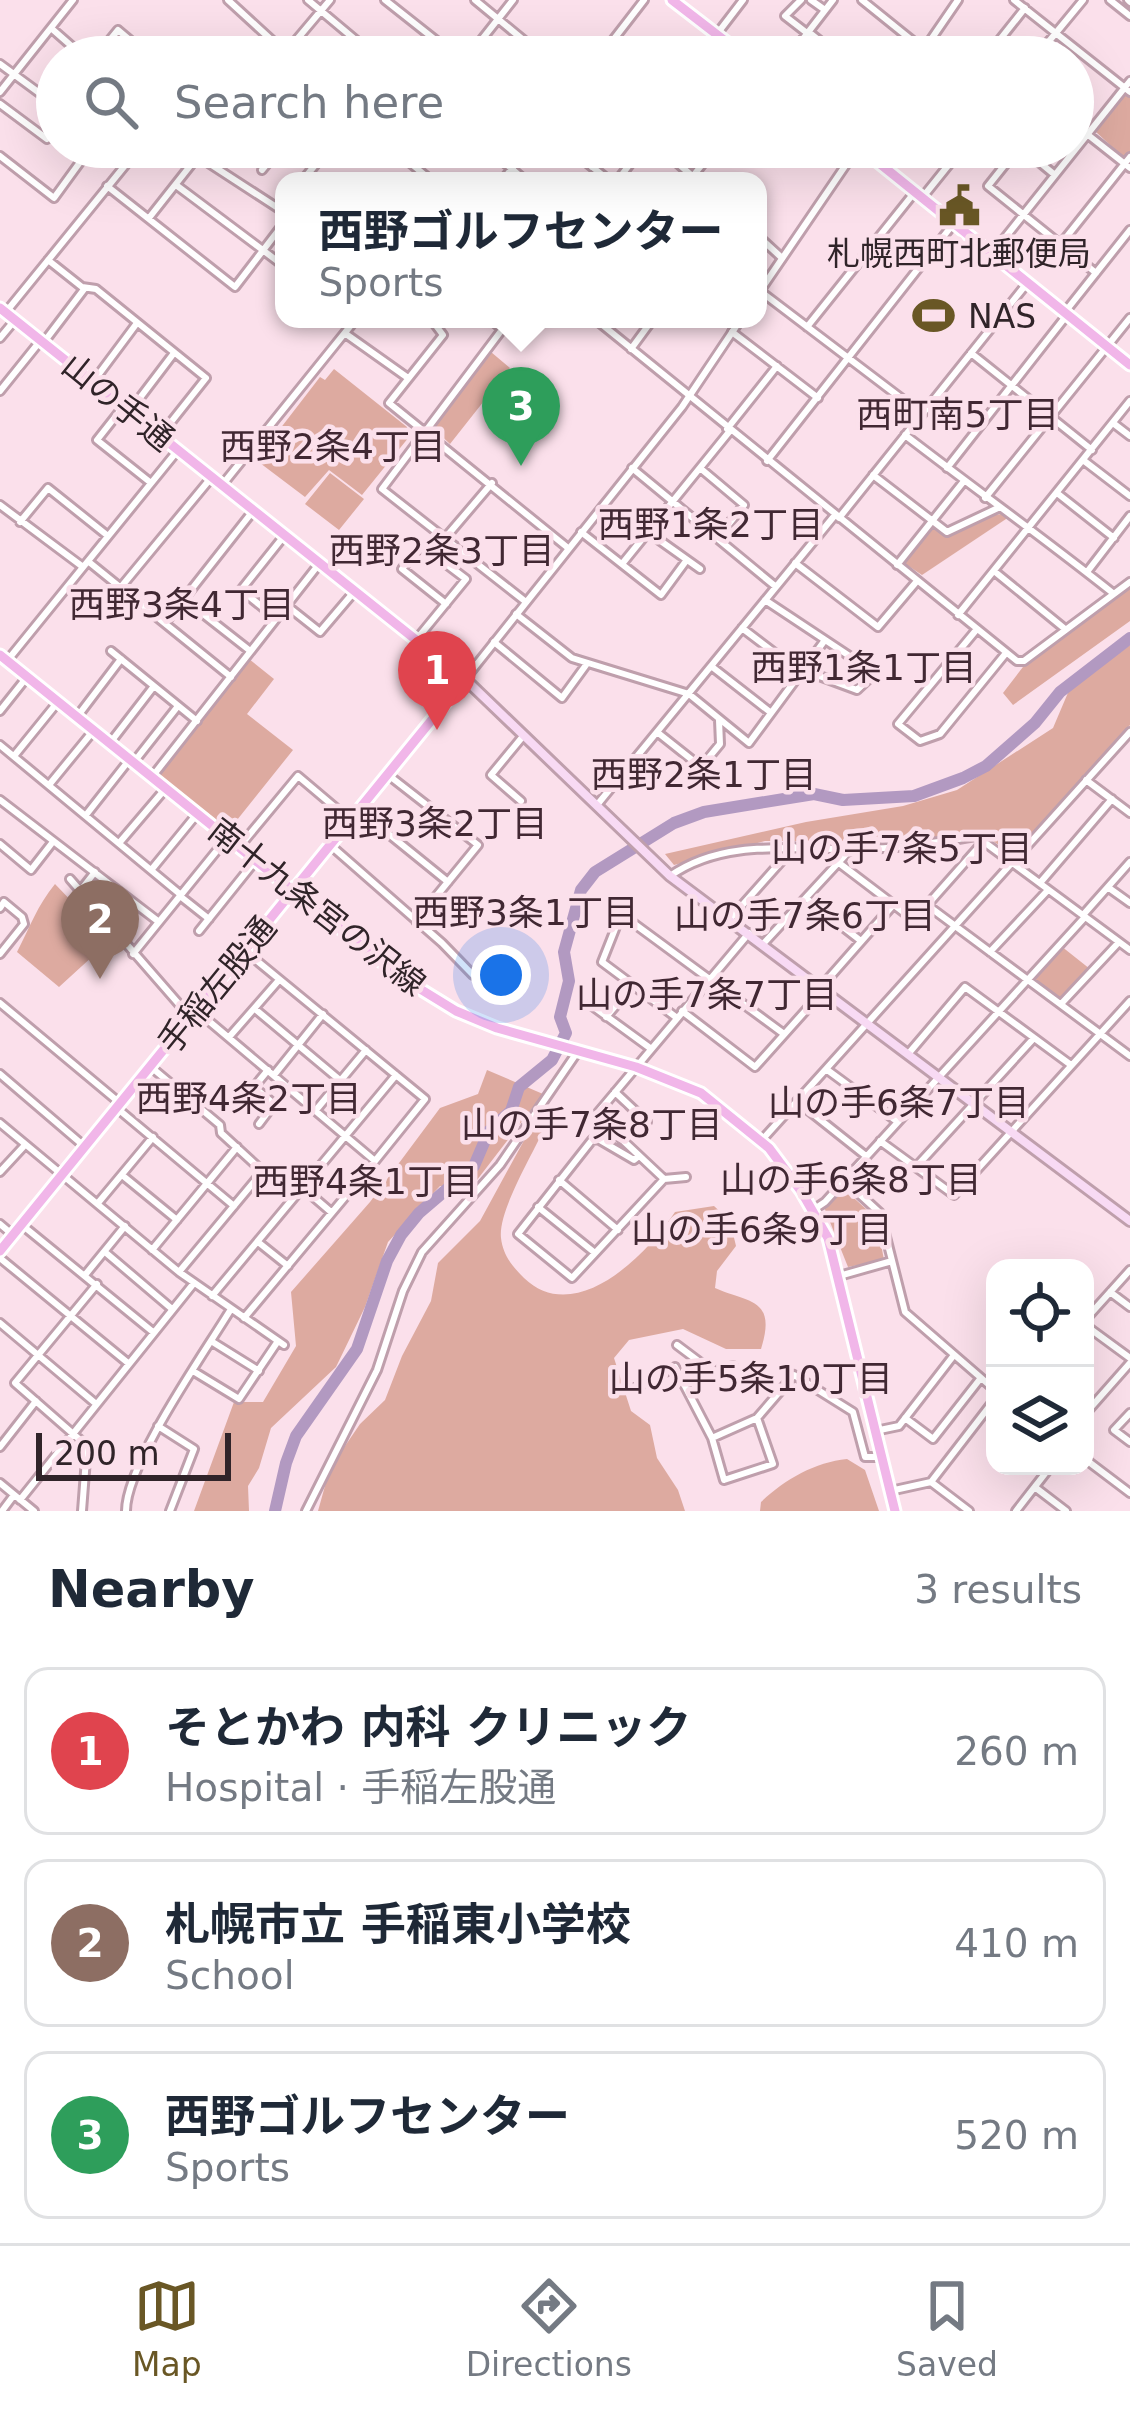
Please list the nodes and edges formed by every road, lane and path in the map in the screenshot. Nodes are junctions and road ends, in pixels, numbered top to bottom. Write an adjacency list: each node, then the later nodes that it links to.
1 (73, 0): 26 (street)
2 (228, 0): 32 (street)
3 (308, 0): 23 (street)
4 (330, 0): 23 (street)
5 (386, 0): 35 (street)
6 (475, 0): 25 (street)
7 (513, 0): 25 (street)
8 (644, 0): 38 (street)
9 (672, 0): 29 (main road)
10 (743, 0): 29 (street)
11 (801, 0): 27 (street)
12 (811, 0): 21 (street)
13 (833, 0): 21 (street)
14 (862, 0): 22 (street)
15 (886, 0): 22 (street)
16 (958, 0): 43 (street)
17 (1014, 0): 20 (street)
18 (1083, 0): 28 (street)
19 (1110, 0): 24 (street)
20 (1025, 8): 28 (street); 44 (street)
21 (825, 10): 27 (street)
22 (876, 11): 42 (street)
23 (320, 12): 33 (street); 34 (street)
24 (1130, 16)
25 (499, 19): 36 (street); 37 (street)
26 (51, 28): 30 (street); 31 (street)
27 (808, 33): 40 (street); 41 (street)
28 (1056, 33): 45 (street); 46 (street)
29 (716, 34): 39 (main road)
30 (45, 36)
31 (60, 36)
32 (265, 36)
33 (301, 36)
34 (350, 36)
35 (431, 36)
36 (485, 36)
37 (519, 36)
38 (616, 36)
39 (719, 36)
40 (806, 36)
41 (812, 36)
42 (903, 36)
43 (933, 36)
44 (1003, 36)
45 (1054, 36)
46 (1060, 36)
47 (36, 47): 50 (street)
48 (1094, 62): 51 (street)
49 (0, 64): 50 (street)
50 (14, 74): 52 (street); 53 (street)
51 (1128, 87): 55 (street)
52 (36, 90)
53 (0, 92)
54 (0, 104): 56 (street)
55 (1094, 128)
56 (36, 131)
57 (1094, 139): 59 (street)
58 (0, 156): 60 (street)
59 (1128, 163): 84 (street)
60 (76, 168)
61 (122, 168): 75 (street)
62 (189, 168): 74 (street)
63 (225, 168): 77 (street)
64 (510, 168): 71 (street)
65 (844, 168): 87 (street)
66 (884, 168): 76 (main road)
67 (944, 168): 76 (street)
68 (1003, 168): 78 (street)
69 (1046, 168): 73 (street)
70 (1061, 168): 73 (street)
71 (512, 170): 72 (street)
72 (515, 172)
73 (1055, 175): 78 (street)
74 (176, 185): 79 (street); 85 (street)
75 (107, 186): 79 (street); 89 (street)
76 (918, 196): 80 (main road); 99 (street)
77 (275, 205)
78 (1023, 215): 84 (street); 86 (street)
79 (149, 218): 85 (street)
80 (954, 223): 86 (main road); 114 (street)
81 (1130, 230): 90 (street)
82 (275, 236): 85 (street)
83 (767, 244): 87 (street)
84 (1060, 244): 90 (street)
85 (264, 251): 88 (street)
86 (992, 254): 92 (main road)
87 (782, 258): 91 (street)
88 (275, 259)
89 (48, 260): 93 (street); 95 (street)
90 (1096, 273): 96 (street)
91 (767, 280)
92 (1028, 282): 96 (main road); 113 (street)
93 (86, 287): 98 (street); 109 (street)
94 (767, 298): 99 (street)
95 (7, 313): 108 (street); 109 (main road, 山の手通)
96 (1066, 313): 110 (main road); 119 (street)
97 (1130, 318): 110 (street)
98 (137, 323): 112 (street); 118 (street)
99 (807, 327): 114 (street)
100 (350, 328): 107 (street)
101 (438, 328): 117 (street)
102 (606, 328): 111 (street)
103 (646, 328): 111 (street)
104 (735, 328): 106 (street, 手稲左股通)
105 (502, 329): 128 (street)
106 (732, 332): 116 (street); 121 (street, 手稲左股通)
107 (346, 334): 117 (street); 145 (street)
108 (0, 338)
109 (42, 341): 118 (main road, 山の手通); 120 (street)
110 (1107, 347): 115 (main road); 126 (street)
111 (631, 349): 121 (street)
112 (174, 352): 124 (street); 131 (street)
113 (971, 353): 119 (street); 125 (street)
114 (849, 358): 122 (street); 125 (street)
115 (1130, 365)
116 (777, 366): 122 (street); 129 (street)
117 (408, 378): 128 (street)
118 (93, 382): 124 (main road, 山の手通)
119 (1013, 385): 126 (street); 139 (street)
120 (0, 391)
121 (688, 398): 129 (street); 137 (street, 手稲左股通)
122 (818, 398): 136 (street)
123 (1130, 401): 127 (street)
124 (127, 409): 131 (main road, 山の手通); 143 (street)
125 (922, 414): 130 (street)
126 (1051, 417): 134 (street); 148 (street)
127 (1113, 423): 132 (street); 134 (street)
128 (424, 430): 144 (street); 162 (street)
129 (728, 430): 136 (street); 138 (street)
130 (905, 435): 139 (street); 140 (street)
131 (160, 436): 133 (main road, 山の手通)
132 (1130, 436)
133 (178, 450): 141 (main road, 山の手通); 143 (street)
134 (1092, 450): 135 (street)
135 (1083, 460): 146 (street); 147 (street)
136 (767, 461): 153 (street)
137 (632, 468): 149 (street); 158 (street, 手稲左股通)
138 (700, 468): 149 (street); 163 (street)
139 (947, 468): 142 (street)
140 (873, 475): 153 (street); 155 (street)
141 (211, 478): 145 (main road, 山の手通); 178 (street)
142 (964, 481): 148 (street); 155 (street)
143 (151, 483): 160 (street)
144 (492, 483): 162 (street); 165 (street)
145 (222, 486): 152 (main road, 山の手通)
146 (1057, 493): 157 (street); 164 (street)
147 (1130, 496)
148 (985, 498): 151 (street)
149 (672, 500): 159 (street); 163 (street)
150 (0, 505): 156 (street)
151 (1002, 506): 155 (street); 157 (street)
152 (253, 511): 161 (main road, 山の手通); 181 (street)
153 (837, 516): 167 (street); 171 (street)
154 (1130, 516): 164 (street)
155 (932, 520): 171 (street)
156 (20, 522): 160 (street); 168 (street)
157 (1030, 526): 173 (street); 174 (street)
158 (581, 532): 165 (street, 手稲左股通); 170 (street)
159 (648, 532): 166 (street); 170 (street)
160 (108, 536): 168 (street)
161 (284, 536): 169 (main road, 山の手通); 188 (street)
162 (446, 537): 183 (street)
163 (718, 537): 177 (street)
164 (1114, 538): 174 (street)
165 (568, 548): 183 (street, 手稲左股通)
166 (686, 561): 170 (street); 172 (street)
167 (795, 563): 175 (street); 177 (street)
168 (85, 564): 178 (street); 200 (street)
169 (319, 564): 179 (main road, 山の手通); 185 (street)
170 (622, 564)
171 (897, 565): 175 (street)
172 (700, 569)
173 (994, 571): 187 (street); 192 (street)
174 (1087, 572): 180 (street)
175 (917, 581): 187 (street)
176 (1130, 582): 180 (street)
177 (775, 586): 182 (street)
178 (121, 587): 189 (street)
179 (354, 592): 185 (street); 193 (main road, 山の手通)
180 (1114, 593): 192 (street)
181 (184, 599): 189 (street); 196 (street)
182 (765, 600): 190 (street); 194 (street)
183 (526, 602): 186 (street, 手稲左股通)
184 (446, 604): 184 (street); 193 (street)
185 (286, 605): 188 (street)
186 (516, 614): 195 (street, 手稲左股通); 201 (street)
187 (958, 615): 191 (street)
188 (276, 618): 196 (street)
189 (165, 623): 205 (street)
190 (742, 628): 202 (street); 203 (street)
191 (977, 629): 198 (street); 198 (street)
192 (1065, 629): 198 (street)
193 (416, 640): 206 (main road, 山の手通)
194 (824, 640): 203 (street); 203 (street)
195 (494, 642): 201 (street); 206 (street, 手稲左股通)
196 (249, 650): 205 (street)
197 (110, 651): 199 (street)
198 (1006, 652)
199 (121, 659): 207 (street); 213 (street)
200 (4, 661): 204 (main road, 南十九条宮の沢線)
201 (586, 664): 208 (street)
202 (711, 666): 208 (street); 212 (street)
203 (802, 672): 212 (street)
204 (27, 676): 209 (main road, 南十九条宮の沢線); 211 (street)
205 (231, 677): 215 (street)
206 (465, 680): 219 (main road, 山の手通); 224 (main road, 手稲左股通)
207 (154, 686): 210 (street); 220 (street)
208 (689, 694): 214 (street); 218 (street)
209 (58, 701): 213 (main road, 南十九条宮の沢線); 222 (street)
210 (178, 706): 215 (street); 223 (street)
211 (0, 711)
212 (771, 712): 214 (street)
213 (77, 717): 216 (main road, 南十九条宮の沢線)
214 (719, 718): 218 (street)
215 (196, 721): 225 (street)
216 (94, 730): 220 (main road, 南十九条宮の沢線); 227 (street)
217 (1130, 731): 226 (street)
218 (657, 732): 232 (street)
219 (524, 735): 231 (street); 232 (main road, 山の手通)
220 (110, 743): 223 (main road, 南十九条宮の沢線)
221 (0, 745): 222 (street)
222 (14, 756): 227 (street)
223 (132, 760): 225 (main road, 南十九条宮の沢線); 235 (street)
224 (387, 773): 233 (main road, 手稲左股通); 255 (street)
225 (152, 777): 228 (main road, 南十九条宮の沢線)
226 (1086, 780): 229 (street); 248 (street)
227 (50, 785): 235 (street)
228 (166, 788): 236 (main road, 南十九条宮の沢線); 240 (street)
229 (1112, 799): 234 (street); 256 (street)
230 (0, 800): 241 (street)
231 (521, 801)
232 (597, 805): 253 (main road, 山の手通)
233 (358, 809): 237 (main road, 手稲左股通); 255 (street)
234 (1130, 812)
235 (86, 814): 240 (street)
236 (197, 814): 238 (main road, 南十九条宮の沢線); 251 (street)
237 (350, 820): 243 (main road, 手稲左股通); 244 (street)
238 (227, 838): 244 (main road, 南十九条宮の沢線); 261 (street)
239 (984, 841): 246 (street); 248 (street); 264 (street)
240 (120, 842): 251 (street)
241 (53, 843): 242 (street); 252 (street)
242 (0, 844)
243 (329, 844): 258 (main road, 手稲左股通); 270 (street)
244 (239, 847): 247 (main road, 南十九条宮の沢線)
245 (794, 847): 246 (street); 253 (street); 269 (street)
246 (850, 850): 250 (street)
247 (256, 860): 258 (main road, 南十九条宮の沢線); 268 (street)
248 (1012, 862): 256 (street); 272 (street)
249 (1130, 862): 257 (street)
250 (839, 863): 262 (street); 263 (street)
251 (152, 868): 261 (street)
252 (95, 872): 260 (street); 271 (street)
253 (670, 876): 269 (main road, 山の手通)
254 (70, 879): 260 (street)
255 (448, 882): 270 (street)
256 (1040, 883): 259 (street)
257 (1108, 887): 265 (street); 267 (street)
258 (294, 890): 279 (main road, 手稲左股通); 307 (main road, 南十九条宮の沢線)
259 (1048, 890): 267 (street); 280 (street)
260 (80, 891): 282 (street)
261 (180, 895): 268 (street); 271 (street)
262 (807, 898): 275 (street); 277 (street)
263 (894, 904): 264 (street); 275 (street)
264 (926, 904): 272 (street)
265 (1130, 904)
266 (0, 908): 281 (street)
267 (1084, 916): 276 (street); 286 (street)
268 (208, 919): 273 (street)
269 (730, 919): 274 (main road, 山の手通)
270 (416, 921): 283 (street)
271 (158, 922): 282 (street)
272 (954, 926): 280 (street); 299 (street)
273 (199, 931)
274 (749, 933): 277 (main road, 山の手通); 284 (street)
275 (861, 941): 288 (street)
276 (1119, 942): 278 (street); 291 (street)
277 (764, 944): 288 (main road, 山の手通)
278 (1130, 950)
279 (245, 951): 285 (street); 295 (main road, 手稲左股通)
280 (990, 952): 286 (street)
281 (0, 954)
282 (133, 954): 295 (street)
283 (472, 975)
284 (710, 979): 287 (street); 296 (street); 301 (street)
285 (279, 980): 293 (street); 297 (street)
286 (1027, 980): 291 (street); 294 (street)
287 (633, 985): 296 (street); 298 (street)
288 (822, 988): 299 (main road, 山の手通); 301 (street)
289 (1130, 1001): 300 (street)
290 (0, 1003): 321 (street)
291 (1061, 1004): 300 (street)
292 (591, 1005): 298 (street)
293 (255, 1010): 302 (street); 304 (street)
294 (997, 1011): 303 (street); 308 (street); 317 (street)
295 (194, 1014): 302 (street); 311 (main road, 手稲左股通)
296 (680, 1014): 301 (street); 305 (street)
297 (323, 1015): 304 (street); 306 (street)
298 (607, 1017): 305 (street)
299 (868, 1022): 308 (main road, 山の手通); 313 (street)
300 (1100, 1033): 309 (street); 310 (street)
301 (784, 1034)
302 (229, 1037): 314 (street)
303 (1034, 1038): 310 (street); 322 (street)
304 (298, 1046): 314 (street); 318 (street)
305 (650, 1048): 312 (street)
306 (366, 1050): 316 (street); 318 (street)
307 (572, 1050): 312 (main road, 南十九条宮の沢線); 427 (street)
308 (909, 1053): 317 (main road, 山の手通)
309 (1130, 1056)
310 (1070, 1065): 328 (street)
311 (151, 1067): 321 (main road, 手稲左股通); 334 (street)
312 (636, 1067): 319 (street); 331 (main road, 南十九条宮の沢線)
313 (826, 1069): 320 (street); 325 (street)
314 (271, 1073): 323 (street); 327 (street)
315 (0, 1074): 335 (street)
316 (396, 1075): 329 (street); 338 (street)
317 (938, 1078): 322 (main road, 山の手通); 325 (street)
318 (341, 1081): 323 (street)
319 (615, 1092): 324 (street); 336 (street)
320 (797, 1101): 331 (street); 337 (street)
321 (119, 1106): 330 (street); 335 (main road, 手稲左股通)
322 (974, 1106): 328 (main road, 山の手通); 339 (street)
323 (316, 1110): 329 (street)
324 (647, 1122)
325 (898, 1122): 332 (street)
326 (0, 1124): 333 (street)
327 (259, 1124)
328 (1010, 1133): 339 (street); 356 (main road, 山の手通)
329 (346, 1135): 338 (street); 349 (street)
330 (153, 1137): 342 (street); 348 (street)
331 (761, 1141): 353 (main road, 南十九条宮の沢線)
332 (880, 1141): 337 (street); 339 (street)
333 (25, 1145): 341 (street); 343 (street)
334 (237, 1147): 340 (street); 348 (street)
335 (86, 1148): 343 (main road, 手稲左股通)
336 (640, 1156): 345 (street); 346 (street)
337 (866, 1156): 347 (street)
338 (376, 1161): 354 (street)
339 (916, 1167)
340 (263, 1171): 349 (street); 351 (street)
341 (0, 1172)
342 (122, 1174): 350 (street); 355 (street)
343 (63, 1176): 350 (street); 358 (main road, 手稲左股通)
344 (686, 1177): 345 (street)
345 (664, 1179): 360 (street)
346 (559, 1180): 352 (street); 360 (street)
347 (844, 1180): 353 (street); 367 (street)
348 (207, 1183): 351 (street); 355 (street)
349 (300, 1190): 354 (street); 362 (street)
350 (97, 1204): 359 (street)
351 (234, 1206): 370 (street)
352 (538, 1207): 365 (street); 365 (street)
353 (813, 1210): 372 (main road, 南十九条宮の沢線)
354 (332, 1213): 368 (street)
355 (176, 1220): 363 (street)
356 (1130, 1221)
357 (0, 1224): 361 (street)
358 (22, 1225): 361 (main road, 手稲左股通); 371 (street)
359 (125, 1226): 363 (street); 364 (street)
360 (618, 1230): 365 (street)
361 (13, 1235): 366 (main road, 手稲左股通)
362 (257, 1241): 368 (street); 376 (street)
363 (152, 1250): 370 (street)
364 (105, 1252): 371 (street); 378 (street)
365 (595, 1253)
366 (0, 1254): 381 (street)
367 (892, 1261): 372 (street); 388 (street)
368 (287, 1266): 382 (street)
369 (1130, 1270): 375 (street)
370 (179, 1272): 373 (street)
371 (85, 1275): 374 (street)
372 (839, 1276): 408 (main road, 南十九条宮の沢線)
373 (194, 1283): 376 (street); 378 (street)
374 (97, 1284): 381 (street); 385 (street)
375 (1110, 1292): 377 (street); 380 (street)
376 (212, 1296): 379 (street)
377 (1130, 1307)
378 (172, 1309): 385 (street)
379 (231, 1310): 382 (street); 386 (street)
380 (1094, 1312)
381 (72, 1316): 389 (street); 391 (street)
382 (244, 1318): 394 (street)
383 (0, 1324): 389 (street)
384 (1094, 1330): 390 (street)
385 (153, 1332): 391 (street)
386 (212, 1341): 393 (street); 394 (street)
387 (676, 1346): 395 (street)
388 (954, 1355): 396 (street); 406 (street)
389 (39, 1356): 400 (street); 401 (street)
390 (1130, 1360): 402 (street)
391 (128, 1363): 401 (street)
392 (733, 1366): 395 (street)
393 (193, 1371): 394 (street); 407 (street)
394 (259, 1371)
395 (713, 1372): 397 (street)
396 (980, 1379): 398 (street); 406 (street)
397 (685, 1380): 399 (street); 410 (street)
398 (986, 1385)
399 (635, 1388)
400 (36, 1401): 409 (street); 412 (street)
401 (95, 1403): 409 (street)
402 (1094, 1403)
403 (986, 1407): 416 (street)
404 (1130, 1413): 411 (street)
405 (757, 1418): 410 (street); 410 (street); 413 (street)
406 (905, 1418): 408 (street)
407 (158, 1426): 425 (street); 426 (street)
408 (875, 1431): 413 (main road, 南十九条宮の沢線)
409 (71, 1432): 421 (street); 424 (street)
410 (712, 1438)
411 (1130, 1442)
412 (0, 1447)
413 (882, 1457): 419 (main road, 南十九条宮の沢線)
414 (1094, 1466): 420 (street)
415 (1044, 1475): 418 (street)
416 (931, 1482): 419 (street); 429 (street)
417 (0, 1483): 421 (street)
418 (1034, 1486): 430 (street); 431 (street)
419 (890, 1491): 428 (main road, 南十九条宮の沢線)
420 (1130, 1493)
421 (17, 1497): 422 (street); 423 (street)
422 (2, 1511)
423 (34, 1511)
424 (82, 1511)
425 (126, 1511)
426 (170, 1511)
427 (306, 1511)
428 (895, 1511)
429 (969, 1511)
430 (1016, 1511)
431 (1066, 1511)

